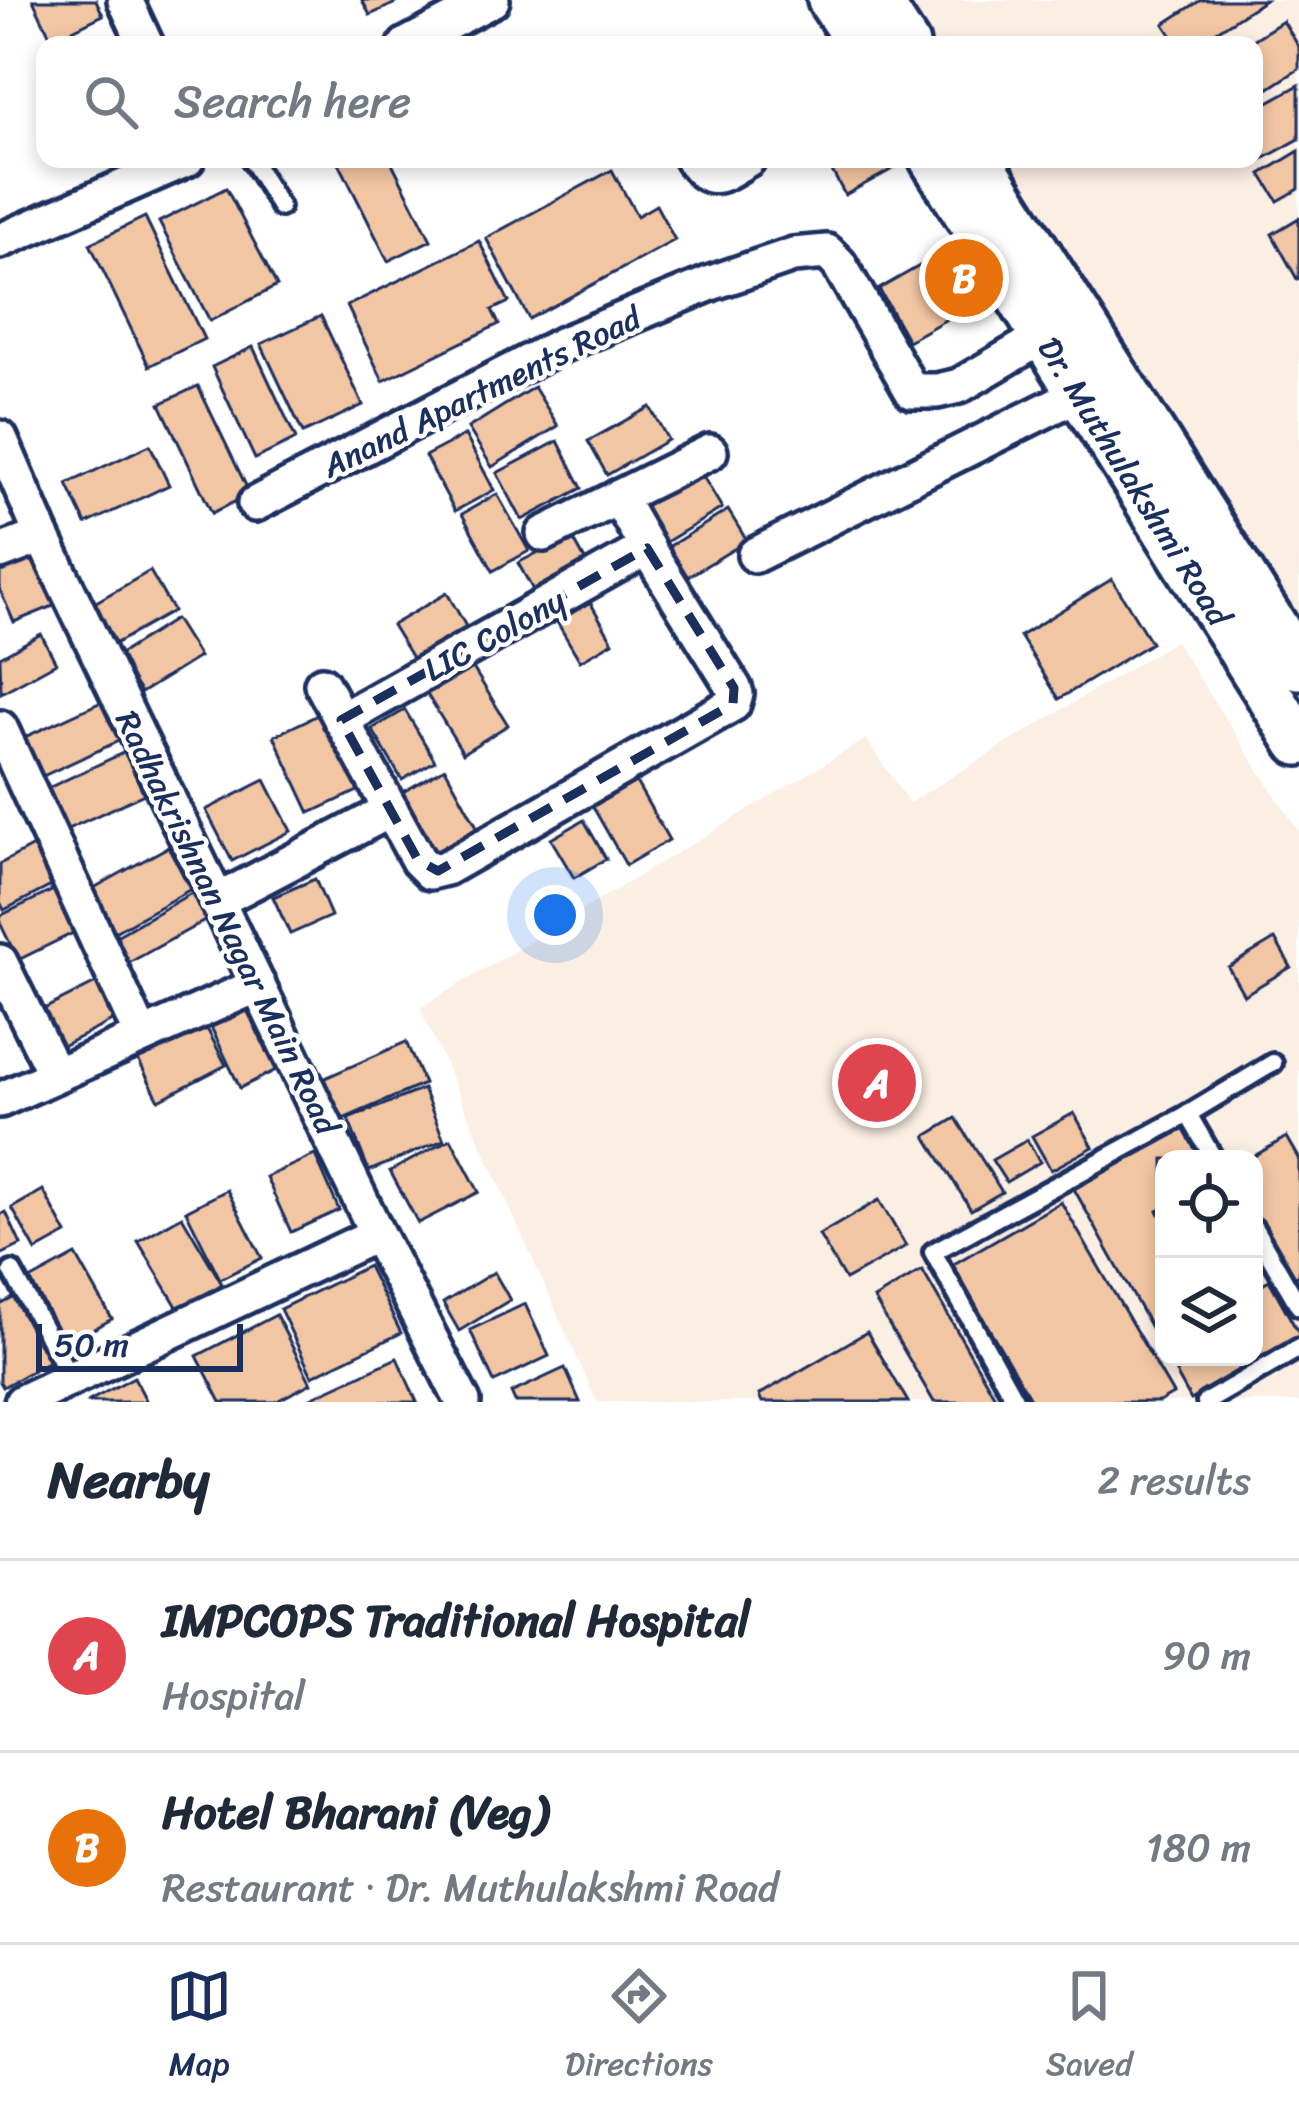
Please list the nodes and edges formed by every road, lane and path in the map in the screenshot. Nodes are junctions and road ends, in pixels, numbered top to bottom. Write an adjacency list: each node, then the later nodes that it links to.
1 (125, 0): 5 (street)
2 (492, 0): 6 (street)
3 (831, 0): 7 (main road)
4 (877, 0): 8 (main road)
5 (142, 36)
6 (423, 36)
7 (855, 36)
8 (900, 36)
9 (166, 168): 16 (street)
10 (256, 168): 15 (lane)
11 (698, 168): 12 (street)
12 (731, 168)
13 (939, 168): 17 (main road, Dr. Muthulakshmi Road)
14 (985, 168): 28 (main road, Dr. Muthulakshmi Road)
15 (280, 207)
16 (0, 241)
17 (1044, 336): 18 (main road, Dr. Muthulakshmi Road); 22 (street, Anand Apartments Road)
18 (1078, 394): 27 (street); 32 (main road, Dr. Muthulakshmi Road)
19 (0, 438): 24 (street, Radhakrishnan Nagar Main Road)
20 (710, 452): 21 (street)
21 (618, 497): 23 (street); 25 (street)
22 (255, 505)
23 (544, 534)
24 (43, 536): 26 (street); 34 (street, Radhakrishnan Nagar Main Road)
25 (647, 548): 30 (street, LIC Colony); 33 (street)
26 (0, 552)
27 (754, 555)
28 (1299, 666)
29 (322, 684): 30 (street)
30 (341, 720): 33 (street)
31 (0, 728): 37 (street)
32 (1299, 742)
33 (391, 809): 34 (street)
34 (217, 901): 36 (street, Radhakrishnan Nagar Main Road)
35 (0, 962): 39 (street)
36 (258, 985): 37 (street); 43 (street, Radhakrishnan Nagar Main Road)
37 (141, 1035): 39 (street)
38 (1273, 1063): 41 (lane)
39 (55, 1075): 40 (street)
40 (0, 1100)
41 (1188, 1114): 42 (lane); 51 (lane)
42 (1209, 1150)
43 (377, 1234): 48 (street); 50 (street, Radhakrishnan Nagar Main Road)
44 (1263, 1244): 46 (lane)
45 (12, 1270): 48 (lane)
46 (1299, 1306)
47 (1299, 1348): 52 (lane)
48 (70, 1378): 49 (street)
49 (22, 1402)
50 (463, 1402)
51 (1016, 1402)
52 (1206, 1402)

